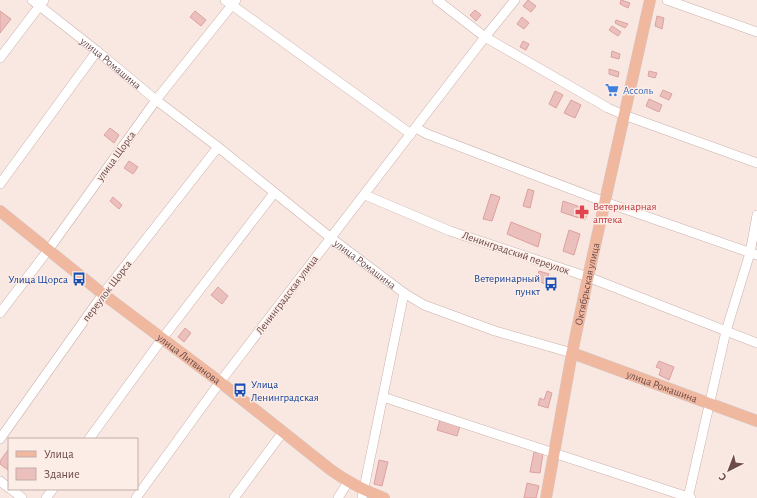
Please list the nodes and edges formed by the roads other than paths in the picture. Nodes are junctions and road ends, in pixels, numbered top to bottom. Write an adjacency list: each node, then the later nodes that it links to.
1 (437, 0): 8 (street)
2 (515, 0): 8 (street, Ленинградская улица)
3 (650, 0): 12 (main road, Октябрьская улица)
4 (667, 0): 7 (street)
5 (39, 2): 9 (street, улица Ромашина); 10 (street)
6 (231, 2): 11 (street, улица Щорса); 13 (street)
7 (757, 32)
8 (485, 37): 12 (street); 13 (street, Ленинградская улица)
9 (97, 51): 11 (street, улица Ромашина); 16 (street)
10 (0, 58)
11 (156, 100): 14 (street, улица Ромашина); 23 (street, улица Щорса)
12 (624, 115): 15 (street); 19 (main road, Октябрьская улица)
13 (413, 131): 18 (street, Ленинградская улица); 19 (street)
14 (218, 147): 17 (street, улица Ромашина); 27 (street, переулок Щорса)
15 (757, 164)
16 (0, 184)
17 (274, 193): 22 (street, улица Ромашина); 30 (street)
18 (365, 195): 22 (street, Ленинградская улица); 25 (street, Ленинградский переулок)
19 (605, 202): 24 (street); 25 (main road, Октябрьская улица)
20 (0, 211): 23 (main road, улица Литвинова)
21 (757, 215): 24 (street)
22 (331, 238): 26 (street, улица Ромашина); 33 (street, Ленинградская улица)
23 (49, 249): 27 (main road, улица Литвинова); 28 (street, улица Щорса)
24 (753, 254): 29 (street)
25 (588, 277): 29 (street, Ленинградский переулок); 32 (main road, Октябрьская улица)
26 (404, 293): 32 (street, улица Ромашина); 34 (street)
27 (103, 294): 30 (main road, улица Литвинова); 39 (street, переулок Щорса)
28 (0, 313)
29 (726, 331): 31 (street, Ленинградский переулок); 35 (street)
30 (162, 339): 33 (main road, улица Литвинова); 38 (street)
31 (757, 343)
32 (572, 353): 35 (main road, улица Ромашина); 40 (main road, Октябрьская улица)
33 (220, 382): 37 (main road, улица Литвинова); 47 (street, Ленинградская улица)
34 (383, 397): 40 (street); 44 (street)
35 (710, 404): 36 (main road, улица Ромашина); 52 (street)
36 (757, 421)
37 (283, 432): 41 (main road, улица Литвинова); 48 (street)
38 (90, 438)
39 (0, 439)
40 (555, 454): 51 (main road, Октябрьская улица); 52 (street)
41 (348, 482): 44 (main road, улица Литвинова); 49 (street)
42 (12, 490): 45 (street)
43 (52, 490): 46 (street)
44 (363, 494): 50 (main road, улица Литвинова)
45 (22, 498)
46 (46, 498)
47 (136, 498)
48 (234, 498)
49 (338, 498)
50 (384, 498)
51 (546, 498)
52 (689, 498)

